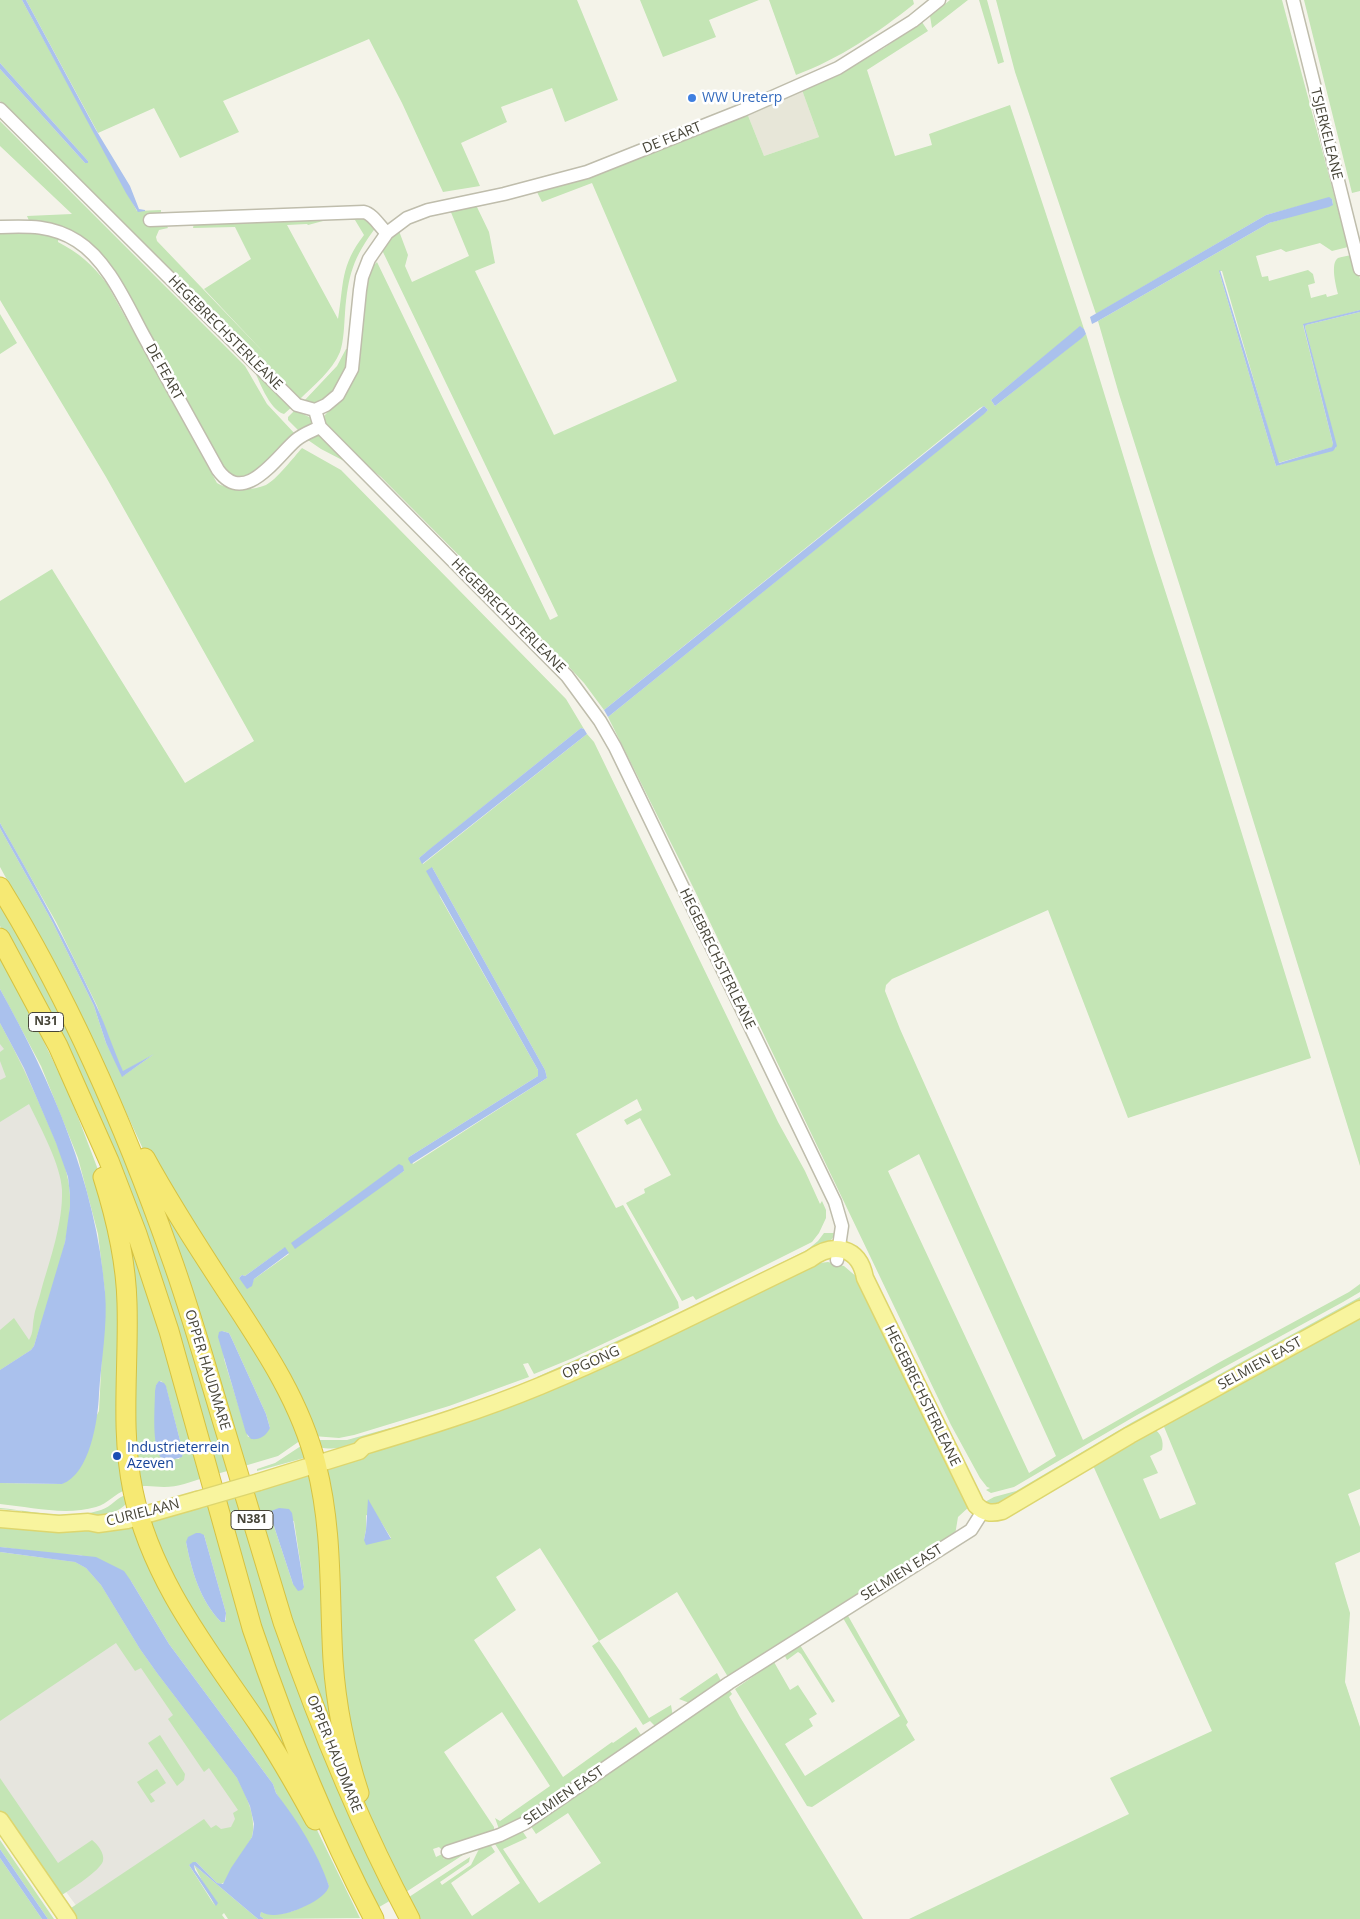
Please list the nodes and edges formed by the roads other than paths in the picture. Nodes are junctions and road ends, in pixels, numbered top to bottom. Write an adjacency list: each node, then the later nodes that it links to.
1 (939, 0): 6 (street, DE FEART)
2 (1293, 0): 7 (street, TSJERKELEANE)
3 (0, 109): 8 (street, HEGEBRECHSTERLEANE)
4 (150, 220): 6 (street)
5 (0, 227): 9 (street, DE FEART)
6 (387, 233): 8 (street, DE FEART)
7 (1360, 269)
8 (315, 410): 9 (street, HEGEBRECHSTERLEANE)
9 (320, 427): 14 (street, HEGEBRECHSTERLEANE)
10 (0, 887): 12 (highway, OPPER HAUDMARE / N31)
11 (0, 938): 13 (highway, N31)
12 (134, 1148): 16 (highway, N381); 23 (highway, OPPER HAUDMARE / N381)
13 (104, 1163): 19 (highway, N381); 24 (highway, OPPER HAUDMARE / N381)
14 (838, 1254): 16 (main road, OPGONG); 18 (main road, HEGEBRECHSTERLEANE)
15 (1360, 1309): 18 (main road, SELMIEN EAST)
16 (315, 1462): 17 (main road, OPGONG, bridge); 23 (highway, N381)
17 (196, 1496): 19 (main road, CURIELAAN)
18 (983, 1511): 22 (street, SELMIEN EAST)
19 (138, 1512): 20 (main road, CURIELAAN); 24 (highway, N381)
20 (0, 1519)
21 (0, 1820): 25 (main road)
22 (448, 1852)
23 (391, 1884): 27 (highway, OPPER HAUDMARE / N381)
24 (358, 1889): 26 (highway, OPPER HAUDMARE / N381)
25 (68, 1919)
26 (374, 1919)
27 (410, 1919)

